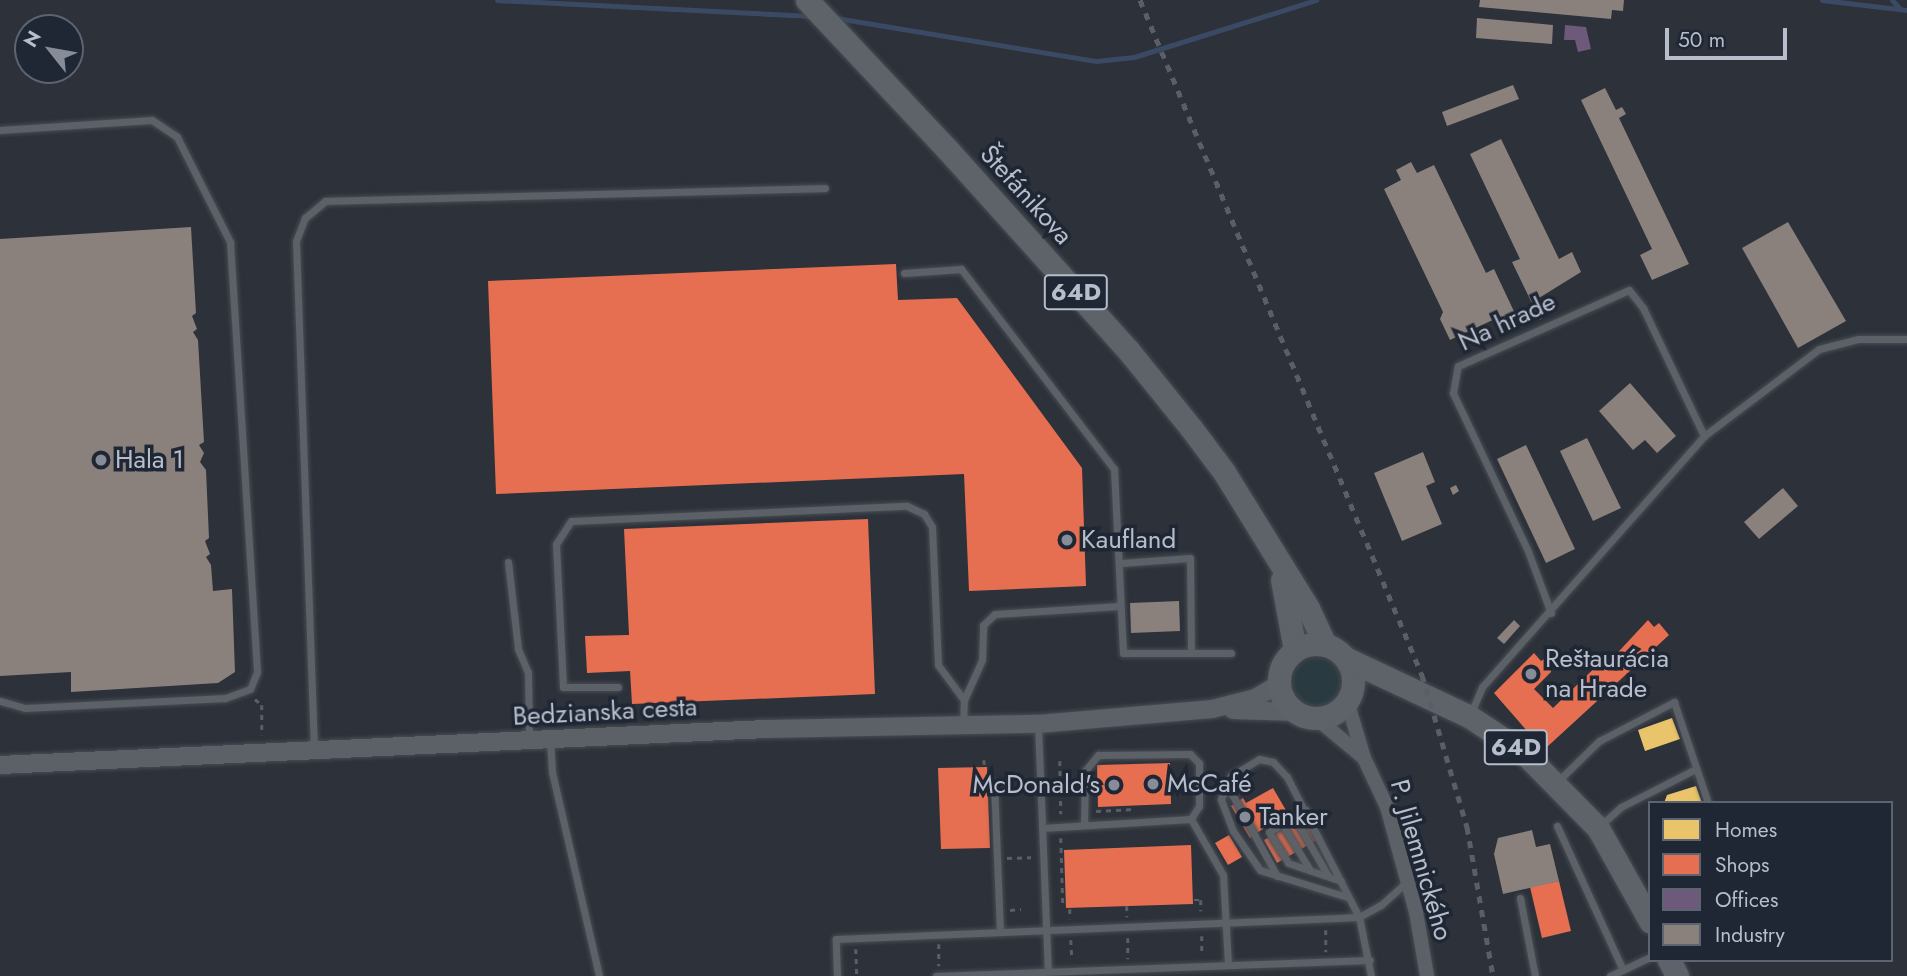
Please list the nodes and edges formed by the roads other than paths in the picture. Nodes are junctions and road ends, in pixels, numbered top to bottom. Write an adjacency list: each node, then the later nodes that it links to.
1 (807, 0): 9 (main road, Štefánikova / 64D)
2 (0, 130): 22 (lane)
3 (825, 188): 30 (lane)
4 (904, 273): 8 (lane)
5 (1907, 339): 6 (lane)
6 (1704, 436): 11 (lane); 11 (lane, Na hrade)
7 (508, 562): 29 (lane)
8 (1121, 563): 10 (lane); 14 (lane)
9 (1279, 566): 12 (main road, 64D); 13 (main road, 64D)
10 (1120, 607): 14 (lane); 21 (lane)
11 (1551, 613): 25 (lane)
12 (1325, 644): 13 (main road); 16 (main road, 64D)
13 (1295, 650): 18 (main road)
14 (1191, 652): 15 (lane)
15 (1231, 653)
16 (1347, 659): 17 (main road, 64D); 20 (main road)
17 (1388, 681): 20 (main road); 25 (main road, 64D)
18 (1279, 684): 23 (street, Bedzianska cesta); 24 (main road)
19 (618, 687): 21 (lane)
20 (1350, 695): 24 (main road); 31 (street, P. Jilemnického)
21 (964, 700): 27 (lane)
22 (0, 701)
23 (1212, 709): 24 (street, Bedzianska cesta); 26 (street, Bedzianska cesta)
24 (1306, 715): 31 (street, P. Jilemnického)
25 (1470, 717): 35 (main road, 64D)
26 (1038, 724): 27 (street, Bedzianska cesta); 44 (lane)
27 (963, 727): 28 (street, Bedzianska cesta)
28 (550, 742): 29 (street, Bedzianska cesta); 63 (lane)
29 (530, 743): 30 (street, Bedzianska cesta)
30 (314, 749): 32 (street, Bedzianska cesta)
31 (1364, 758): 50 (street, P. Jilemnického)
32 (0, 765)
33 (1696, 769): 35 (lane); 37 (lane); 45 (lane)
34 (994, 783): 57 (lane)
35 (1557, 783): 45 (main road, 64D)
36 (1227, 785): 38 (lane); 47 (lane); 47 (lane)
37 (1707, 801)
38 (1306, 810): 39 (lane); 49 (lane)
39 (1294, 817): 41 (lane); 48 (lane)
40 (1191, 819): 42 (lane); 42 (lane); 55 (lane)
41 (1282, 824): 46 (lane); 46 (lane)
42 (1084, 825): 44 (lane)
43 (1557, 826): 61 (lane)
44 (1042, 828): 56 (lane)
45 (1598, 828): 53 (main road, 64D)
46 (1311, 871): 48 (lane)
47 (1278, 877): 51 (lane)
48 (1328, 877): 49 (lane)
49 (1341, 881): 51 (lane)
50 (1408, 881): 54 (lane); 67 (street, P. Jilemnického)
51 (1347, 897): 54 (lane)
52 (1520, 898): 68 (lane)
53 (1648, 910)
54 (1359, 917): 55 (lane); 59 (lane)
55 (1227, 923): 56 (lane); 60 (lane)
56 (1046, 930): 57 (lane); 62 (lane)
57 (1000, 932): 64 (lane)
58 (1648, 958): 61 (lane)
59 (1370, 960): 60 (lane); 66 (lane)
60 (1228, 965): 62 (lane)
61 (1623, 970): 69 (lane)
62 (1048, 972): 65 (lane)
63 (599, 976)
64 (837, 976)
65 (938, 976)
66 (1371, 976)
67 (1427, 976)
68 (1535, 976)
69 (1610, 976)

